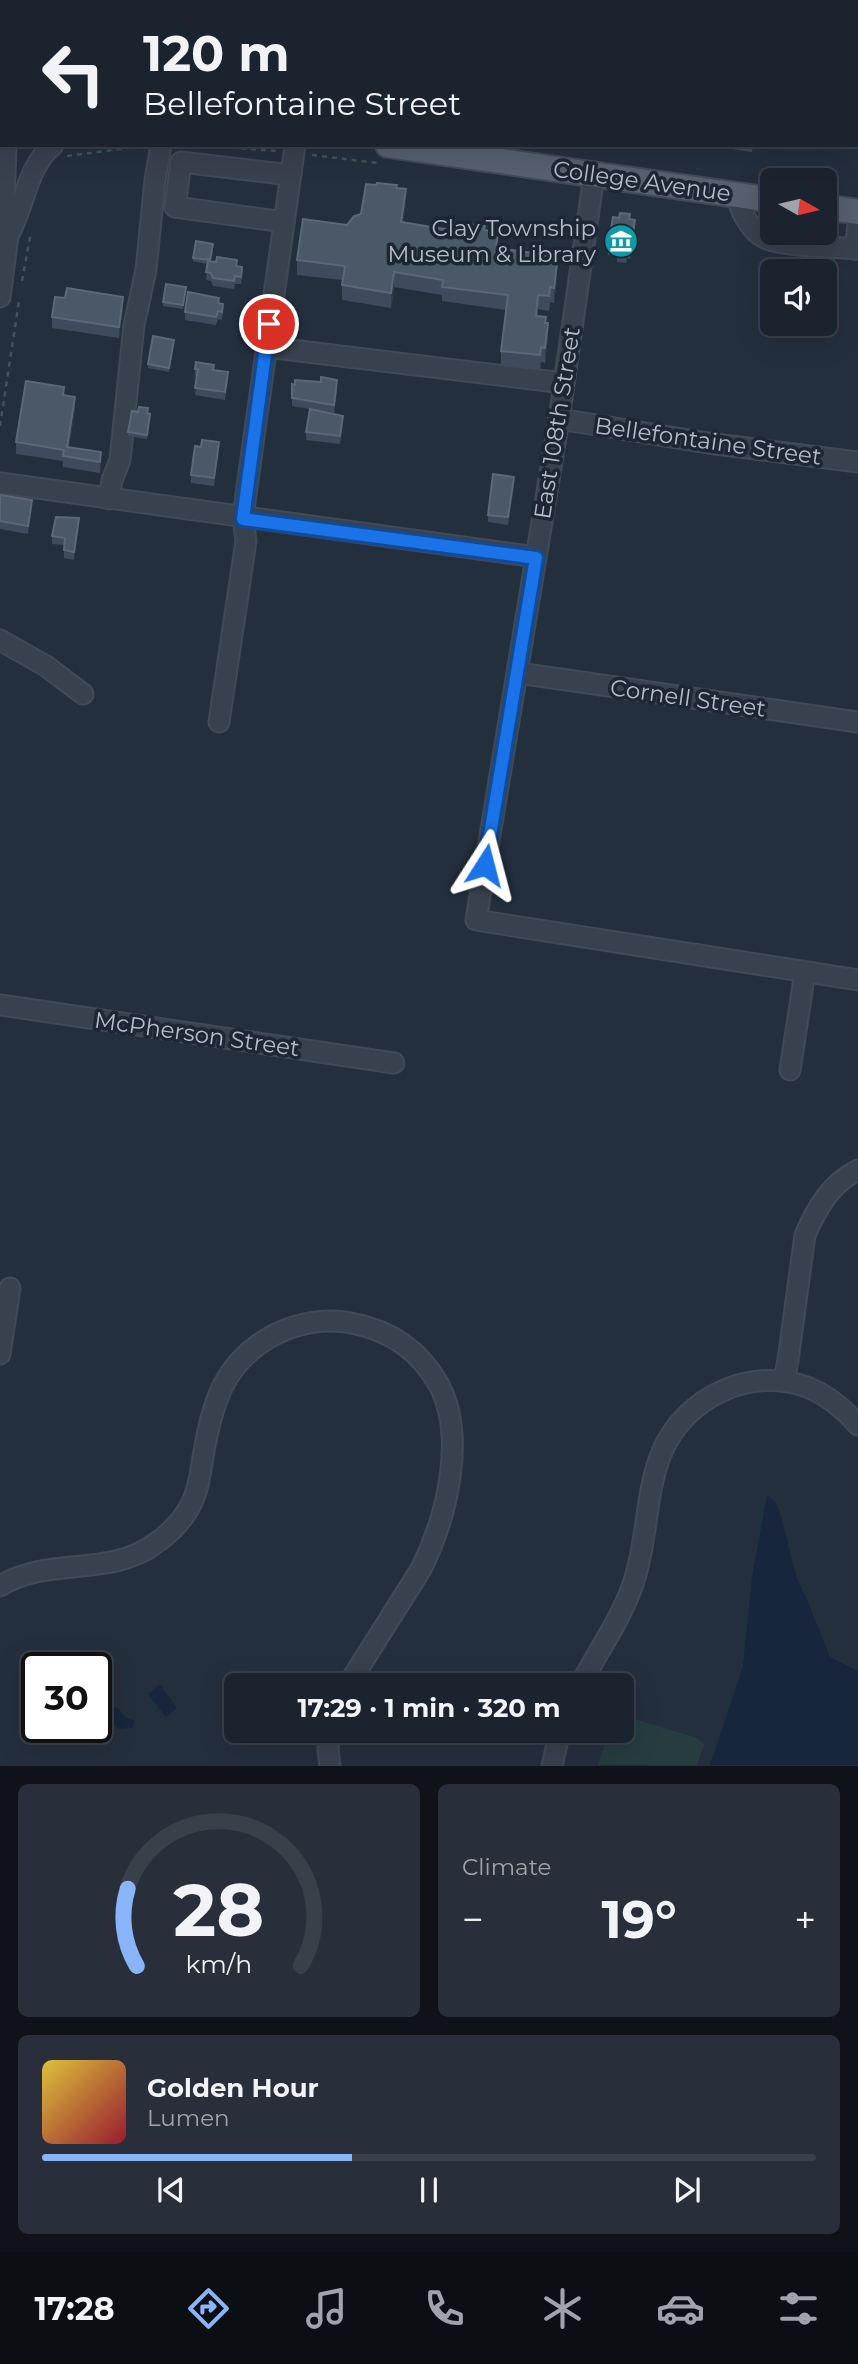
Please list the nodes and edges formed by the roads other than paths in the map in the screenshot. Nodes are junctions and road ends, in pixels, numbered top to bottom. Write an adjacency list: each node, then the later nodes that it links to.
1 (6, 147): 15 (street)
2 (161, 147): 24 (street)
3 (295, 147): 7 (street)
4 (415, 147): 6 (main road, College Avenue)
5 (57, 152): 15 (street)
6 (483, 152): 8 (main road, College Avenue)
7 (291, 175): 13 (street); 13 (street)
8 (594, 175): 9 (main road, College Avenue); 20 (street, East 108th Street)
9 (736, 194): 10 (main road, College Avenue); 16 (street)
10 (760, 198)
11 (837, 209): 12 (main road)
12 (858, 212)
13 (284, 222): 19 (street)
14 (858, 225): 17 (street)
15 (4, 235): 18 (street)
16 (824, 246): 17 (street)
17 (856, 249)
18 (0, 297)
19 (266, 347): 20 (street); 25 (street)
20 (564, 383): 21 (street, East 108th Street)
21 (559, 419): 22 (street, Bellefontaine Street); 26 (street, East 108th Street)
22 (858, 462)
23 (0, 483): 24 (street)
24 (109, 499): 25 (street)
25 (243, 519): 26 (street); 30 (street)
26 (536, 558): 28 (street, East 108th Street)
27 (0, 640): 29 (street)
28 (517, 673): 31 (street, Cornell Street); 32 (street, East 108th Street)
29 (83, 694)
30 (219, 722)
31 (858, 722)
32 (805, 972): 33 (street); 36 (street)
33 (858, 980)
34 (0, 1005): 35 (street, McPherson Street)
35 (394, 1063)
36 (790, 1070)
37 (858, 1170): 40 (street)
38 (10, 1288): 39 (street)
39 (0, 1354)
40 (783, 1381): 41 (street); 44 (street)
41 (858, 1425)
42 (2, 1579): 43 (street)
43 (356, 1673)
44 (587, 1673)
45 (329, 1743): 47 (street)
46 (557, 1743): 48 (street)
47 (330, 1766)
48 (552, 1766)

